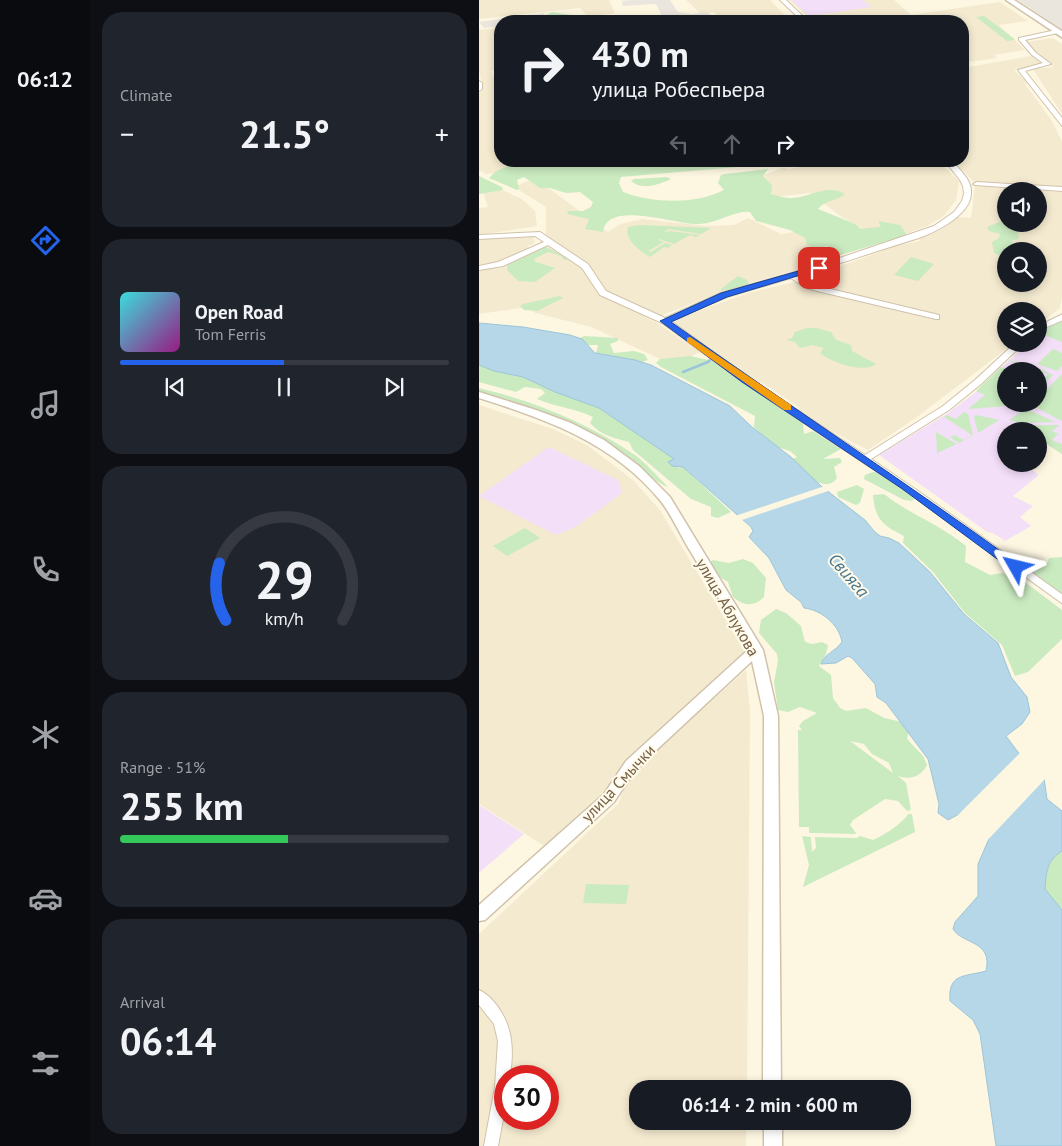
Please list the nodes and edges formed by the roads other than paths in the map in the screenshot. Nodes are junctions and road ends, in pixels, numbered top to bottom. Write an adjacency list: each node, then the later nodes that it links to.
1 (783, 0): 3 (street)
2 (1009, 0): 4 (street)
3 (799, 15)
4 (1059, 34): 7 (street)
5 (479, 83): 6 (street)
6 (479, 89)
7 (1062, 125)
8 (953, 167): 14 (street)
9 (977, 184): 10 (street)
10 (1062, 189)
11 (479, 236): 12 (street)
12 (549, 242): 13 (street); 17 (street)
13 (479, 268)
14 (793, 276): 15 (street); 17 (street)
15 (936, 316)
16 (1062, 316): 18 (street)
17 (665, 321): 21 (street)
18 (1047, 324)
19 (1010, 352): 21 (street)
20 (479, 395): 23 (street, улица Аблукова)
21 (865, 459): 22 (street)
22 (1062, 601)
23 (756, 650): 24 (street, улица Смычки); 26 (street, улица Аблукова)
24 (479, 915)
25 (479, 996): 28 (street)
26 (772, 1080)
27 (773, 1130): 29 (street)
28 (491, 1146)
29 (773, 1146)

